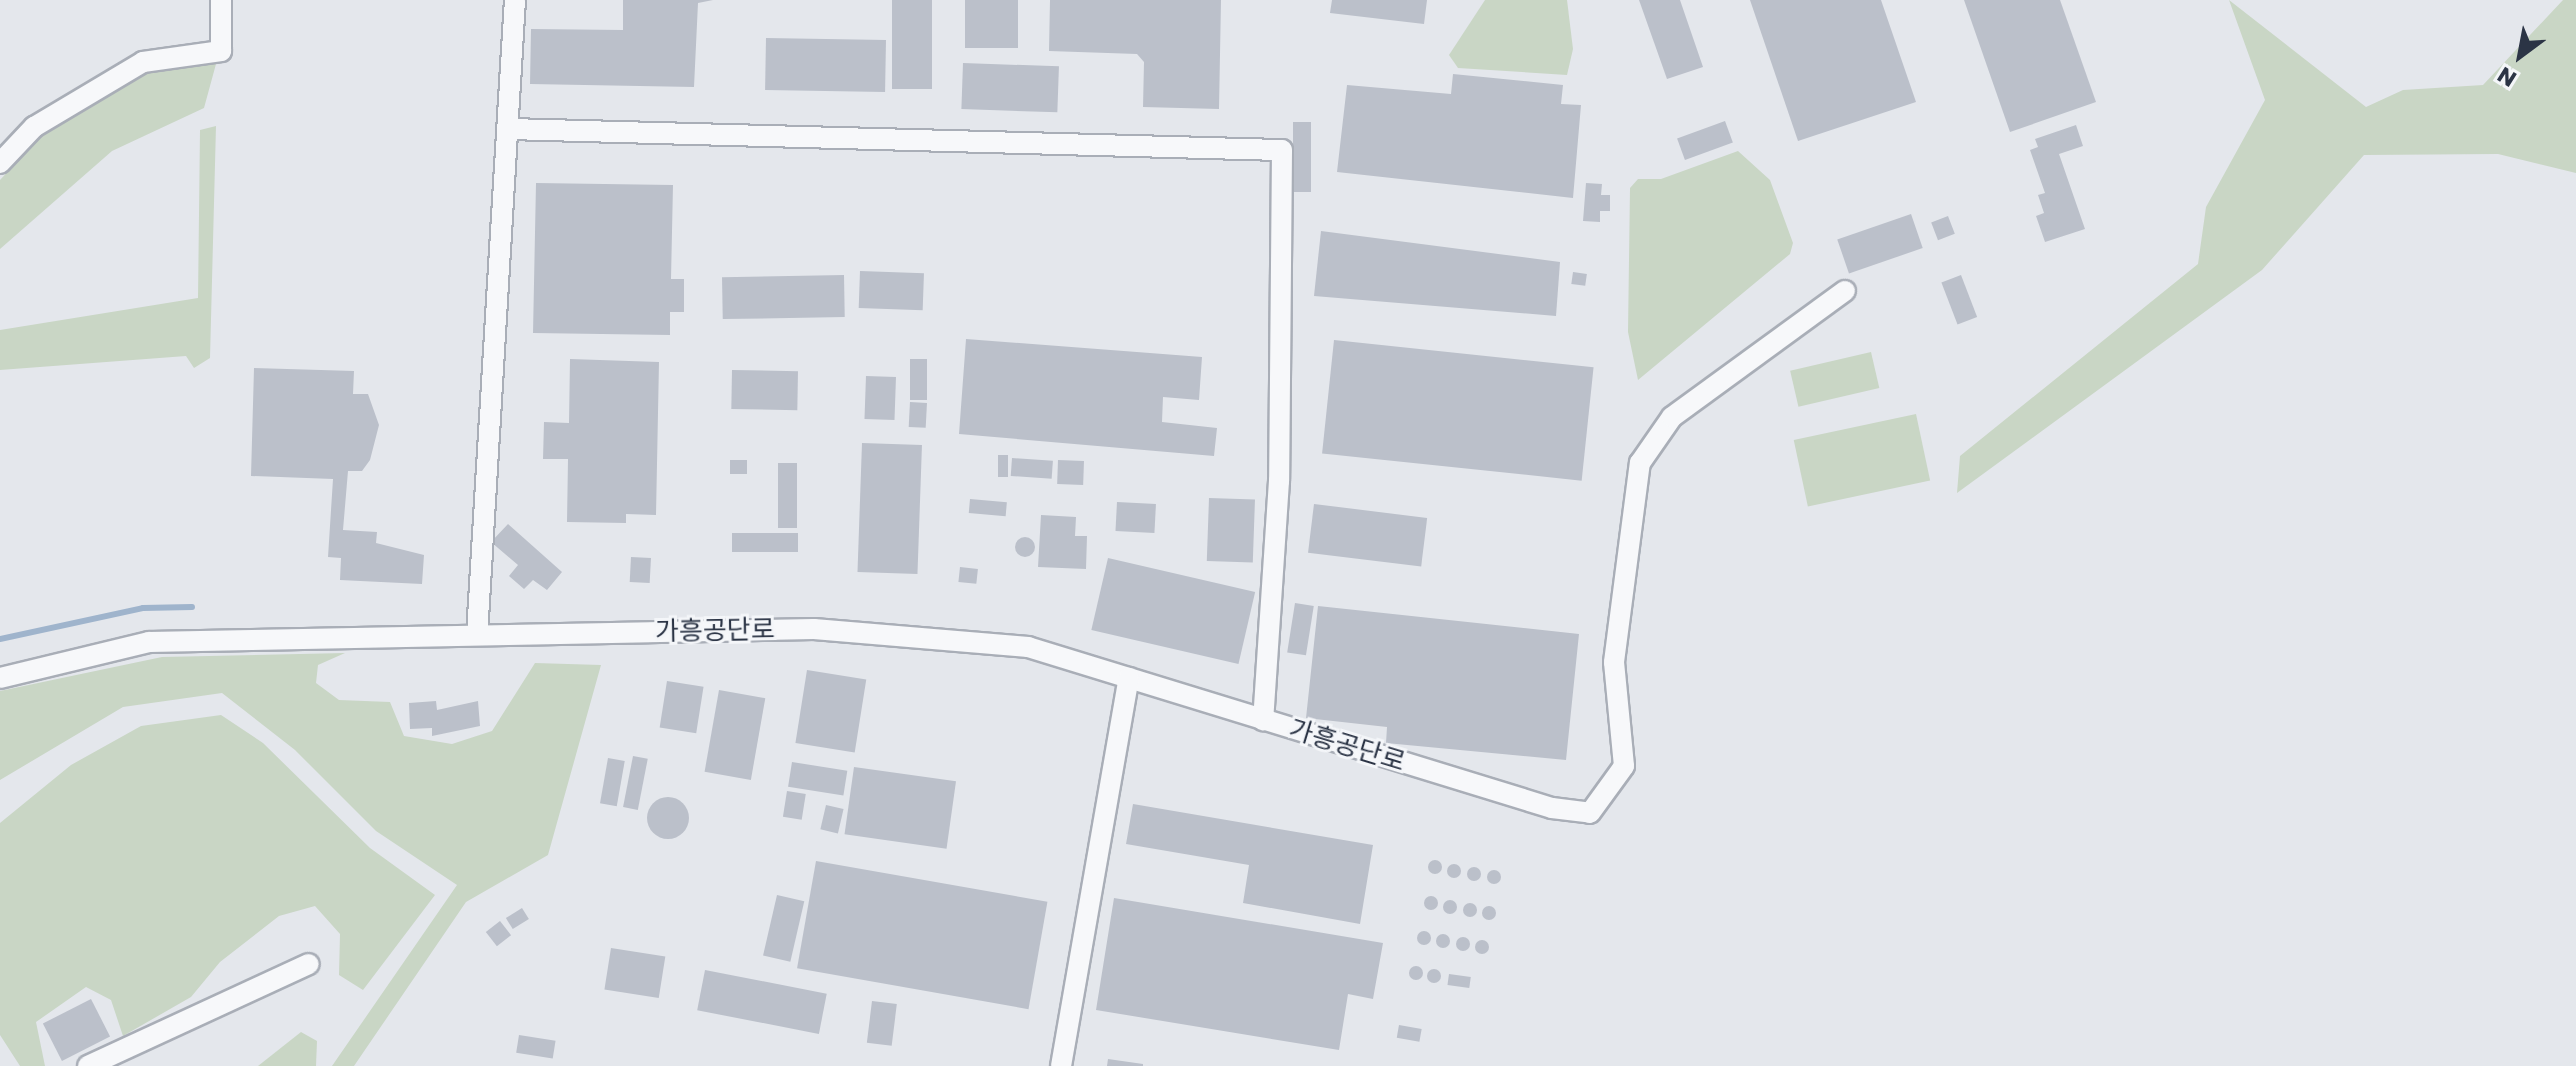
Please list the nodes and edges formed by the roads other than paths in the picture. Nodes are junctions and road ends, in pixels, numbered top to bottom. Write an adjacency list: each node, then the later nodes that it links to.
1 (221, 0): 4 (street)
2 (515, 0): 3 (street)
3 (509, 129): 6 (street); 9 (street)
4 (0, 163)
5 (1845, 291): 9 (street, 가흥공단로)
6 (477, 635): 7 (street, 가흥공단로); 8 (street, 가흥공단로)
7 (0, 678)
8 (1129, 678): 9 (street, 가흥공단로); 12 (street)
9 (1263, 720)
10 (309, 964): 11 (street)
11 (88, 1066)
12 (1061, 1066)

